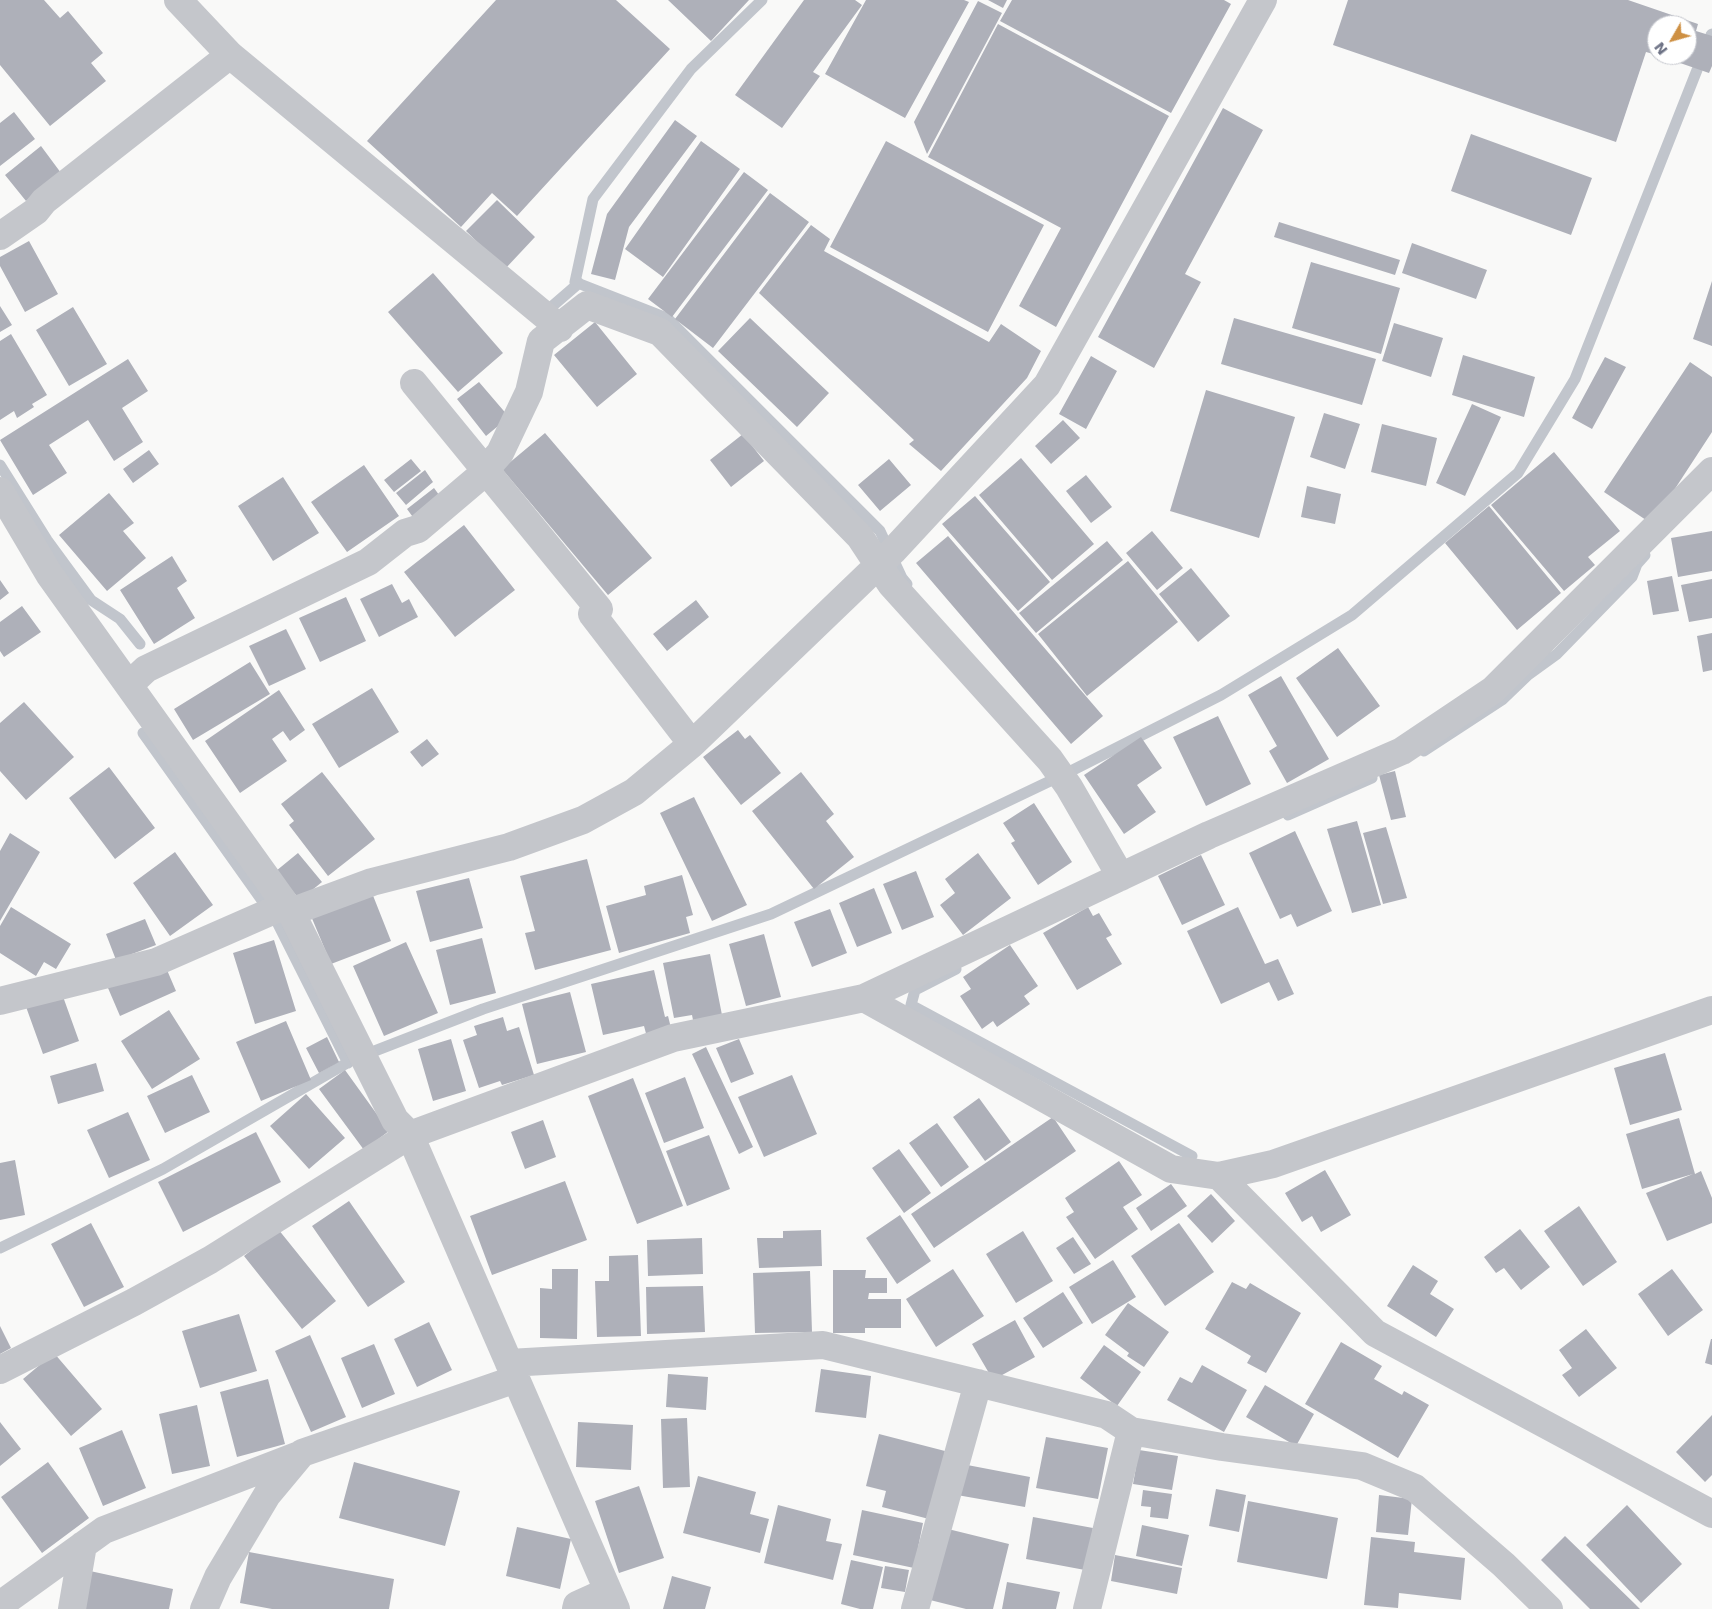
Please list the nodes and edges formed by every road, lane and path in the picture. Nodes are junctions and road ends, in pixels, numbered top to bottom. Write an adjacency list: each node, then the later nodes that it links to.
1 (178, 0): 3 (street)
2 (1263, 0): 10 (street)
3 (230, 55): 4 (street); 5 (street)
4 (0, 236)
5 (560, 328): 7 (street); 10 (street)
6 (414, 383): 7 (street)
7 (486, 469): 11 (street); 12 (street)
8 (1712, 471): 13 (street)
9 (0, 491): 11 (street)
10 (886, 558): 12 (street); 13 (street)
11 (129, 685): 14 (street)
12 (692, 744): 14 (street)
13 (1121, 877): 15 (street)
14 (280, 910): 16 (street); 18 (street)
15 (864, 998): 18 (street); 19 (street)
16 (0, 1001)
17 (1712, 1010): 19 (street)
18 (410, 1136): 20 (street); 21 (street)
19 (1219, 1176): 25 (street)
20 (0, 1370)
21 (513, 1371): 22 (street); 24 (street); 27 (street)
22 (978, 1383): 23 (street); 32 (street)
23 (1131, 1431): 33 (street); 34 (street)
24 (302, 1453): 26 (street); 30 (street)
25 (1712, 1514)
26 (83, 1545): 28 (street); 29 (street)
27 (612, 1600): 31 (street)
28 (0, 1605)
29 (72, 1609)
30 (204, 1609)
31 (576, 1609)
32 (915, 1609)
33 (1087, 1609)
34 (1549, 1609)

